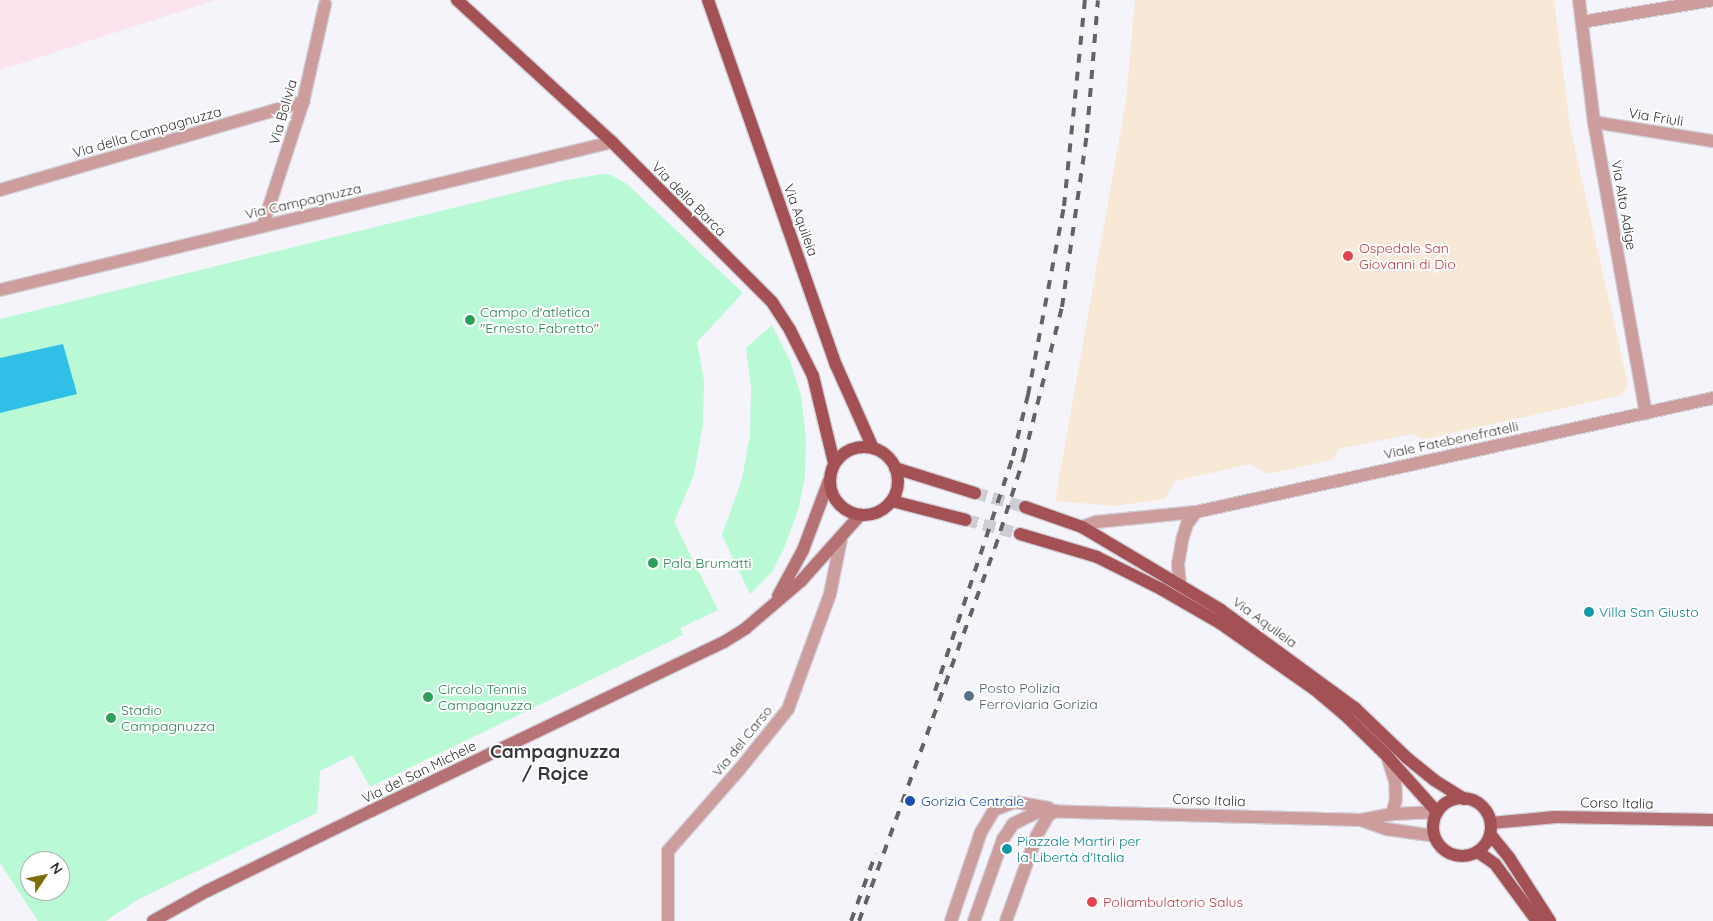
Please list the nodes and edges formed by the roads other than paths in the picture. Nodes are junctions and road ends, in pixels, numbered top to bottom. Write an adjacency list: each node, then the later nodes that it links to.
1 (457, 0): 10 (main road, Via della Barca)
2 (708, 0): 16 (main road, Via Aquileia)
3 (1579, 0): 6 (street, Via Alto Adige)
4 (1713, 0): 6 (street)
5 (325, 4): 7 (street, Via Bolivia)
6 (1582, 22): 8 (street, Via Alto Adige)
7 (302, 102): 11 (street, Via della Campagnuzza); 12 (street, Via Bolivia)
8 (1594, 122): 9 (street, Via Friuli); 15 (street, Via Alto Adige)
9 (1713, 141)
10 (612, 142): 12 (street, Via Campagnuzza); 17 (main road, Via della Barca)
11 (0, 190)
12 (264, 226): 13 (street, Via Campagnuzza)
13 (0, 290)
14 (1713, 398): 15 (street, Viale Fatebenefratelli)
15 (1646, 414): 23 (street, Viale Fatebenefratelli)
16 (873, 448): 17 (main road); 18 (main road)
17 (834, 463): 19 (main road)
18 (895, 468): 20 (main road); 21 (main road)
19 (829, 481): 24 (main road); 30 (main road, Via del San Michele)
20 (975, 493)
21 (892, 500): 24 (main road); 25 (main road)
22 (1025, 507): 26 (main road, Via Aquileia)
23 (1196, 512): 26 (street, Viale Fatebenefratelli); 29 (street)
24 (860, 515): 28 (main road, Via del San Michele)
25 (966, 520)
26 (1082, 527): 29 (main road, Via Aquileia)
27 (1020, 534): 31 (main road, Via Aquileia)
28 (841, 539): 30 (main road, Via del San Michele); 42 (street, Via del Carso)
29 (1180, 584): 32 (main road, Via Aquileia)
30 (774, 603): 41 (main road, Via del San Michele)
31 (1387, 756): 34 (main road, Via Aquileia); 35 (street)
32 (1464, 799): 34 (main road); 38 (main road)
33 (1055, 810): 36 (street, Corso Italia); 43 (street); 44 (street); 45 (street)
34 (1438, 812): 35 (street, Corso Italia); 39 (main road)
35 (1392, 814): 36 (street, Corso Italia)
36 (1361, 820): 39 (street, Corso Italia)
37 (1713, 820): 38 (main road, Corso Italia)
38 (1491, 829): 40 (main road); 47 (main road)
39 (1435, 836): 40 (main road)
40 (1478, 852): 46 (main road)
41 (153, 921)
42 (668, 921)
43 (951, 921)
44 (974, 921)
45 (1006, 921)
46 (1537, 921)
47 (1550, 921)

